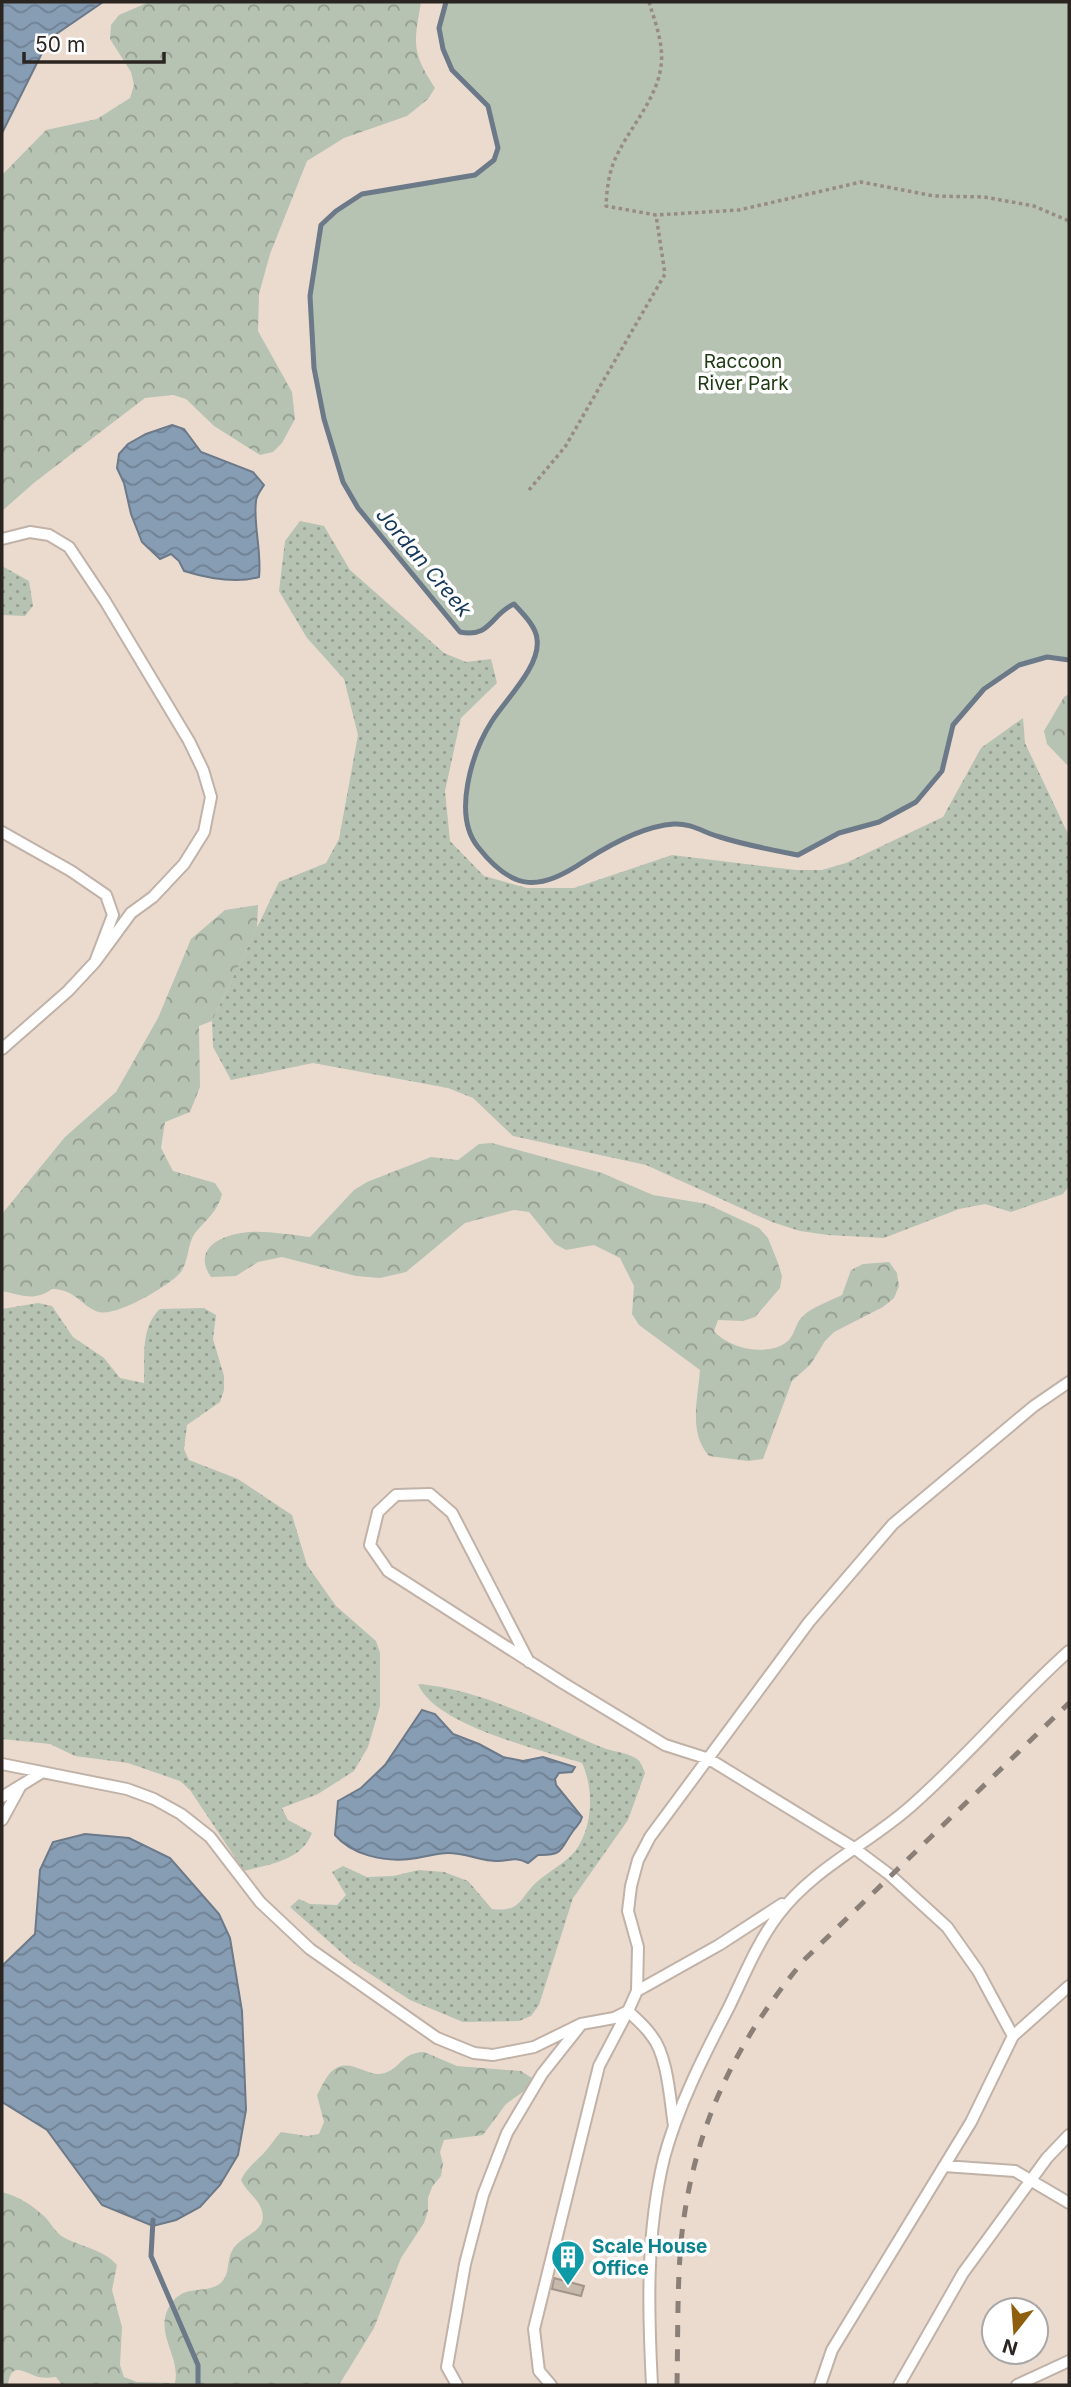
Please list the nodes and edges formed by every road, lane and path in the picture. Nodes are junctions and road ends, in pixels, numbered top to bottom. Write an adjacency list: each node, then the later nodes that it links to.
1 (649, 2): 2 (path)
2 (656, 215): 3 (path); 4 (path)
3 (1069, 221)
4 (528, 490)
5 (2, 539): 7 (lane)
6 (2, 832): 7 (lane)
7 (95, 962): 8 (lane)
8 (2, 1049)
9 (1069, 1382): 12 (lane)
10 (1069, 1651): 18 (lane)
11 (529, 1662): 11 (lane); 12 (lane)
12 (709, 1759): 18 (lane); 21 (lane)
13 (2, 1764): 14 (lane)
14 (41, 1773): 15 (lane); 23 (lane)
15 (21, 1785): 16 (lane); 17 (lane)
16 (2, 1797)
17 (2, 1820)
18 (854, 1848): 19 (lane); 24 (lane)
19 (798, 1893): 21 (lane); 25 (lane)
20 (1069, 1986): 24 (lane)
21 (637, 1991): 22 (lane)
22 (628, 2011): 23 (lane); 25 (lane); 32 (lane)
23 (581, 2024): 31 (lane)
24 (1013, 2036): 27 (lane)
25 (674, 2126): 33 (lane)
26 (1069, 2135): 28 (lane)
27 (944, 2166): 28 (lane); 34 (lane)
28 (1032, 2180): 29 (lane); 35 (lane)
29 (1069, 2203)
30 (1069, 2361): 36 (lane)
31 (457, 2385)
32 (551, 2385)
33 (652, 2385)
34 (820, 2385)
35 (899, 2385)
36 (1017, 2385)

